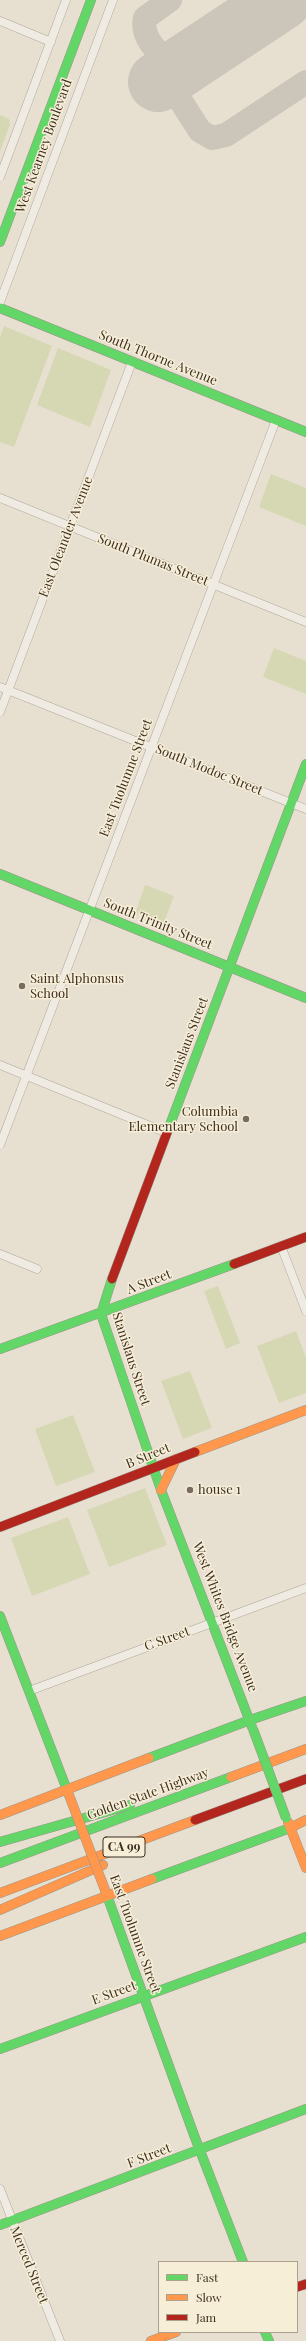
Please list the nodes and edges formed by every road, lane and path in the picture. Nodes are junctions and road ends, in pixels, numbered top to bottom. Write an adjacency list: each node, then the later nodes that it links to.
1 (66, 0): 5 (street)
2 (91, 0): 7 (main road, West Kearney Boulevard)
3 (113, 0): 8 (street, West Kearney Boulevard)
4 (0, 21): 5 (street)
5 (51, 42): 6 (street)
6 (0, 176)
7 (0, 242)
8 (0, 302)
9 (0, 308): 10 (main road, South Thorne Avenue)
10 (132, 362): 11 (main road, South Thorne Avenue); 14 (street, East Oleander Avenue)
11 (276, 420): 12 (main road, South Thorne Avenue); 15 (street, East Tuolumne Street)
12 (306, 432)
13 (0, 498): 14 (street, South Plumas Street)
14 (70, 527): 15 (street, South Plumas Street); 18 (street, East Oleander Avenue)
15 (214, 585): 16 (street, South Plumas Street); 20 (street, East Tuolumne Street)
16 (306, 622)
17 (0, 687): 18 (street, South Modoc Street)
18 (8, 690): 19 (street, East Oleander Avenue); 20 (street, South Modoc Street)
19 (0, 712)
20 (152, 748): 22 (street, South Modoc Street); 25 (street, East Tuolumne Street)
21 (306, 764): 22 (main road, Stanislaus Street)
22 (291, 804): 23 (street, South Modoc Street); 26 (main road, Stanislaus Street)
23 (306, 810)
24 (0, 874): 25 (main road, South Trinity Street)
25 (90, 910): 26 (main road, South Trinity Street); 29 (street, East Tuolumne Street)
26 (230, 967): 27 (main road, South Trinity Street); 30 (main road, Stanislaus Street)
27 (306, 998)
28 (0, 1065): 29 (street)
29 (26, 1076): 30 (street); 31 (street, East Tuolumne Street)
30 (167, 1134): 37 (main road, Stanislaus Street)
31 (0, 1145)
32 (306, 1237): 33 (main road, A Street)
33 (281, 1246): 36 (street); 37 (main road, A Street)
34 (0, 1254): 35 (street)
35 (37, 1269)
36 (306, 1311)
37 (101, 1314): 38 (main road, A Street); 41 (main road, Stanislaus Street)
38 (0, 1349)
39 (306, 1410): 40 (main road, B Street)
40 (176, 1459): 41 (main road, B Street); 42 (main road)
41 (155, 1468): 42 (main road, West Whites Bridge Avenue); 43 (main road, B Street)
42 (161, 1490): 46 (main road, West Whites Bridge Avenue)
43 (0, 1527)
44 (306, 1588): 46 (street, C Street)
45 (0, 1616): 47 (main road, East Tuolumne Street)
46 (214, 1622): 47 (street, C Street); 49 (main road, West Whites Bridge Avenue)
47 (29, 1690): 53 (main road, East Tuolumne Street)
48 (306, 1701): 49 (main road)
49 (251, 1725): 53 (main road); 57 (main road, West Whites Bridge Avenue, bridge)
50 (306, 1749): 51 (main road, Golden State Highway / CA 99)
51 (232, 1777): 58 (main road); 59 (main road, Golden State Highway / CA 99)
52 (306, 1779): 54 (main road, CA 99)
53 (68, 1792): 55 (main road); 62 (main road, East Tuolumne Street, bridge)
54 (248, 1801): 61 (main road, CA 99); 63 (main road)
55 (0, 1815)
56 (306, 1820): 57 (main road)
57 (290, 1828): 60 (main road); 62 (main road)
58 (0, 1842)
59 (0, 1863)
60 (306, 1868)
61 (0, 1893)
62 (106, 1893): 64 (main road); 66 (main road, East Tuolumne Street)
63 (0, 1910)
64 (0, 1936)
65 (306, 1937): 66 (main road, E Street)
66 (144, 1996): 67 (main road, E Street); 69 (main road, East Tuolumne Street)
67 (0, 2050)
68 (306, 2109): 69 (main road, F Street)
69 (200, 2150): 71 (main road, F Street); 73 (main road, East Tuolumne Street)
70 (0, 2189): 71 (street, Merced Street)
71 (12, 2221): 72 (main road, F Street); 75 (street, Merced Street)
72 (0, 2225)
73 (244, 2261)
74 (173, 2333): 76 (main road)
75 (60, 2341)
76 (151, 2341)

